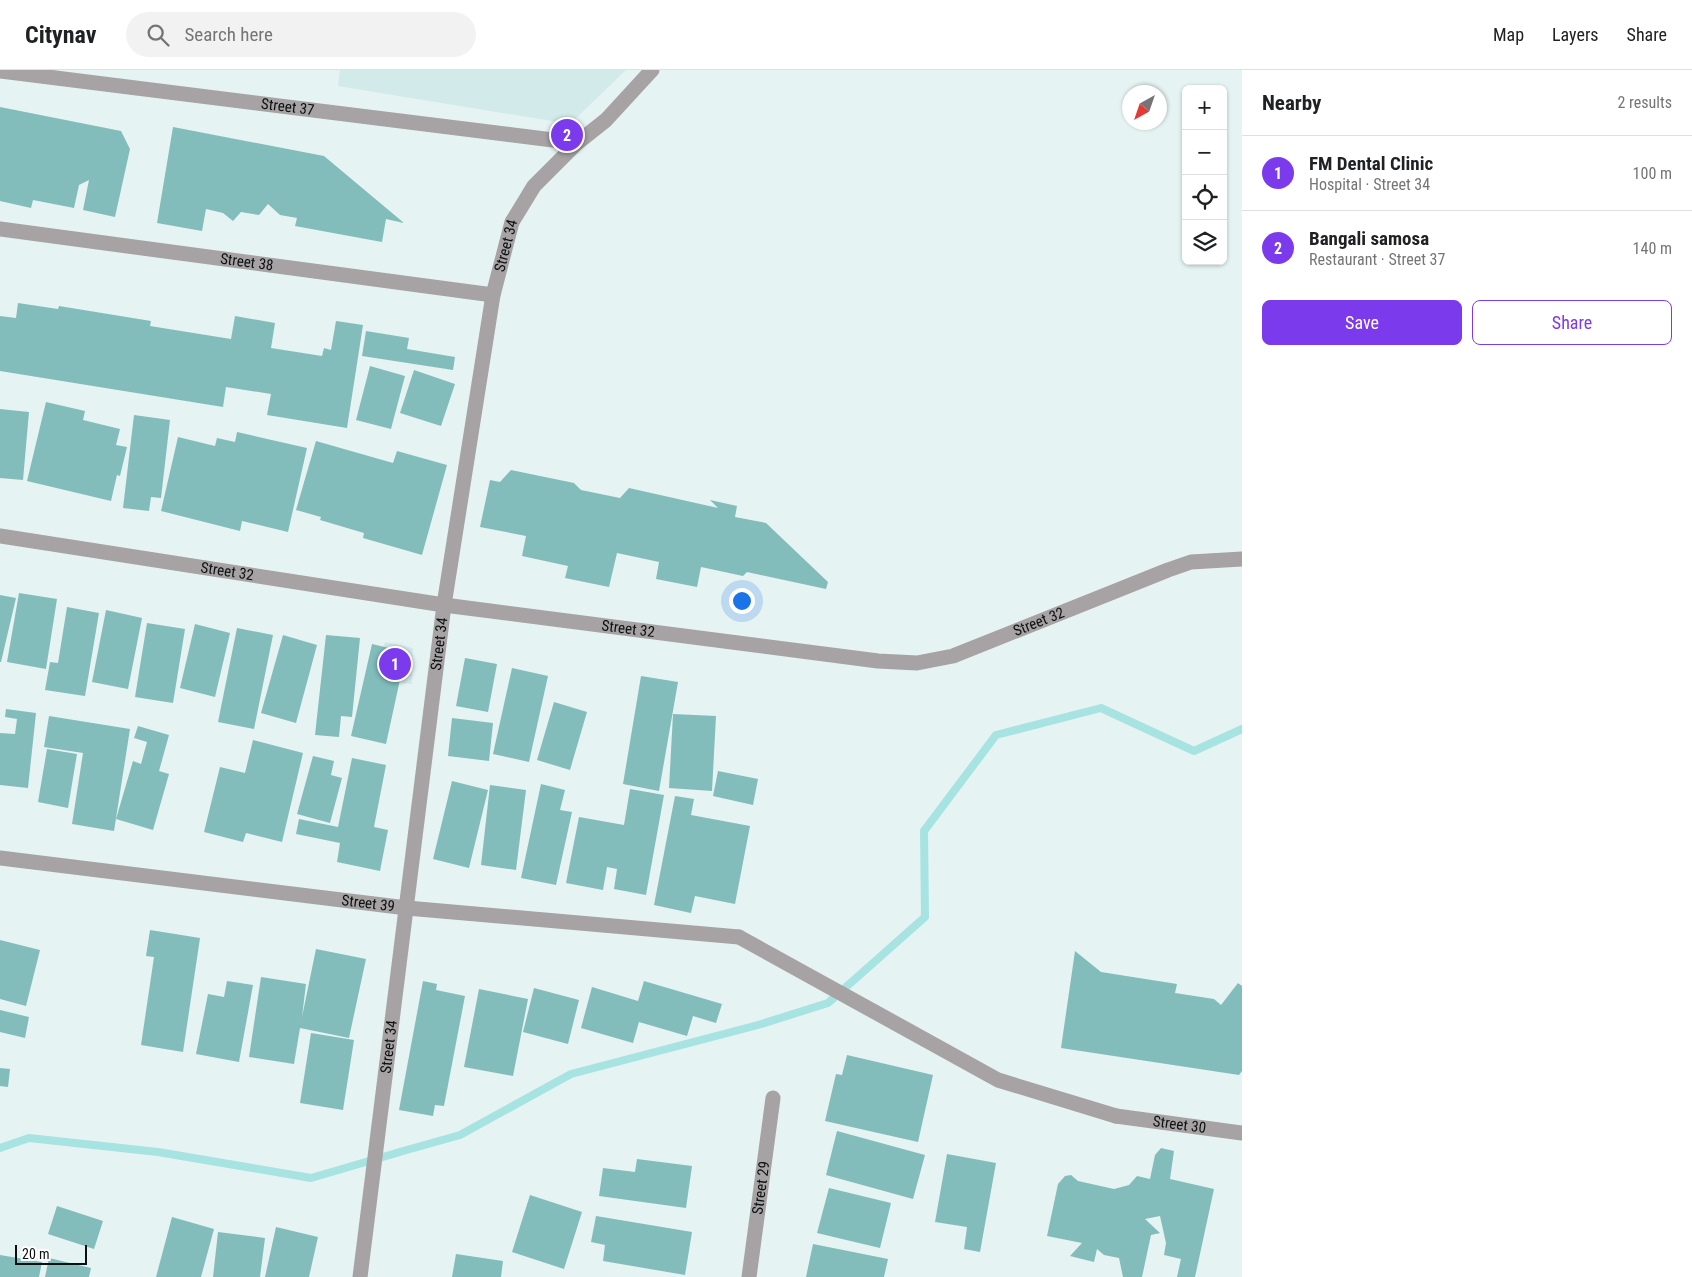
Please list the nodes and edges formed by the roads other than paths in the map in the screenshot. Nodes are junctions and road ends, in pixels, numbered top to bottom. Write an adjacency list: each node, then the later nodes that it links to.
1 (652, 70): 3 (street, Street 34)
2 (0, 71): 3 (street, Street 37)
3 (577, 143): 5 (street, Street 34)
4 (0, 229): 5 (street, Street 38)
5 (492, 295): 8 (street, Street 34)
6 (0, 536): 8 (street, Street 32)
7 (1242, 559): 8 (street, Street 32)
8 (444, 605): 10 (street, Street 34)
9 (0, 858): 10 (street, Street 39)
10 (407, 908): 11 (street, Street 39); 14 (street, Street 34)
11 (739, 937): 13 (street, Street 30)
12 (773, 1098): 15 (street, Street 29)
13 (1242, 1133)
14 (360, 1277)
15 (749, 1277)

